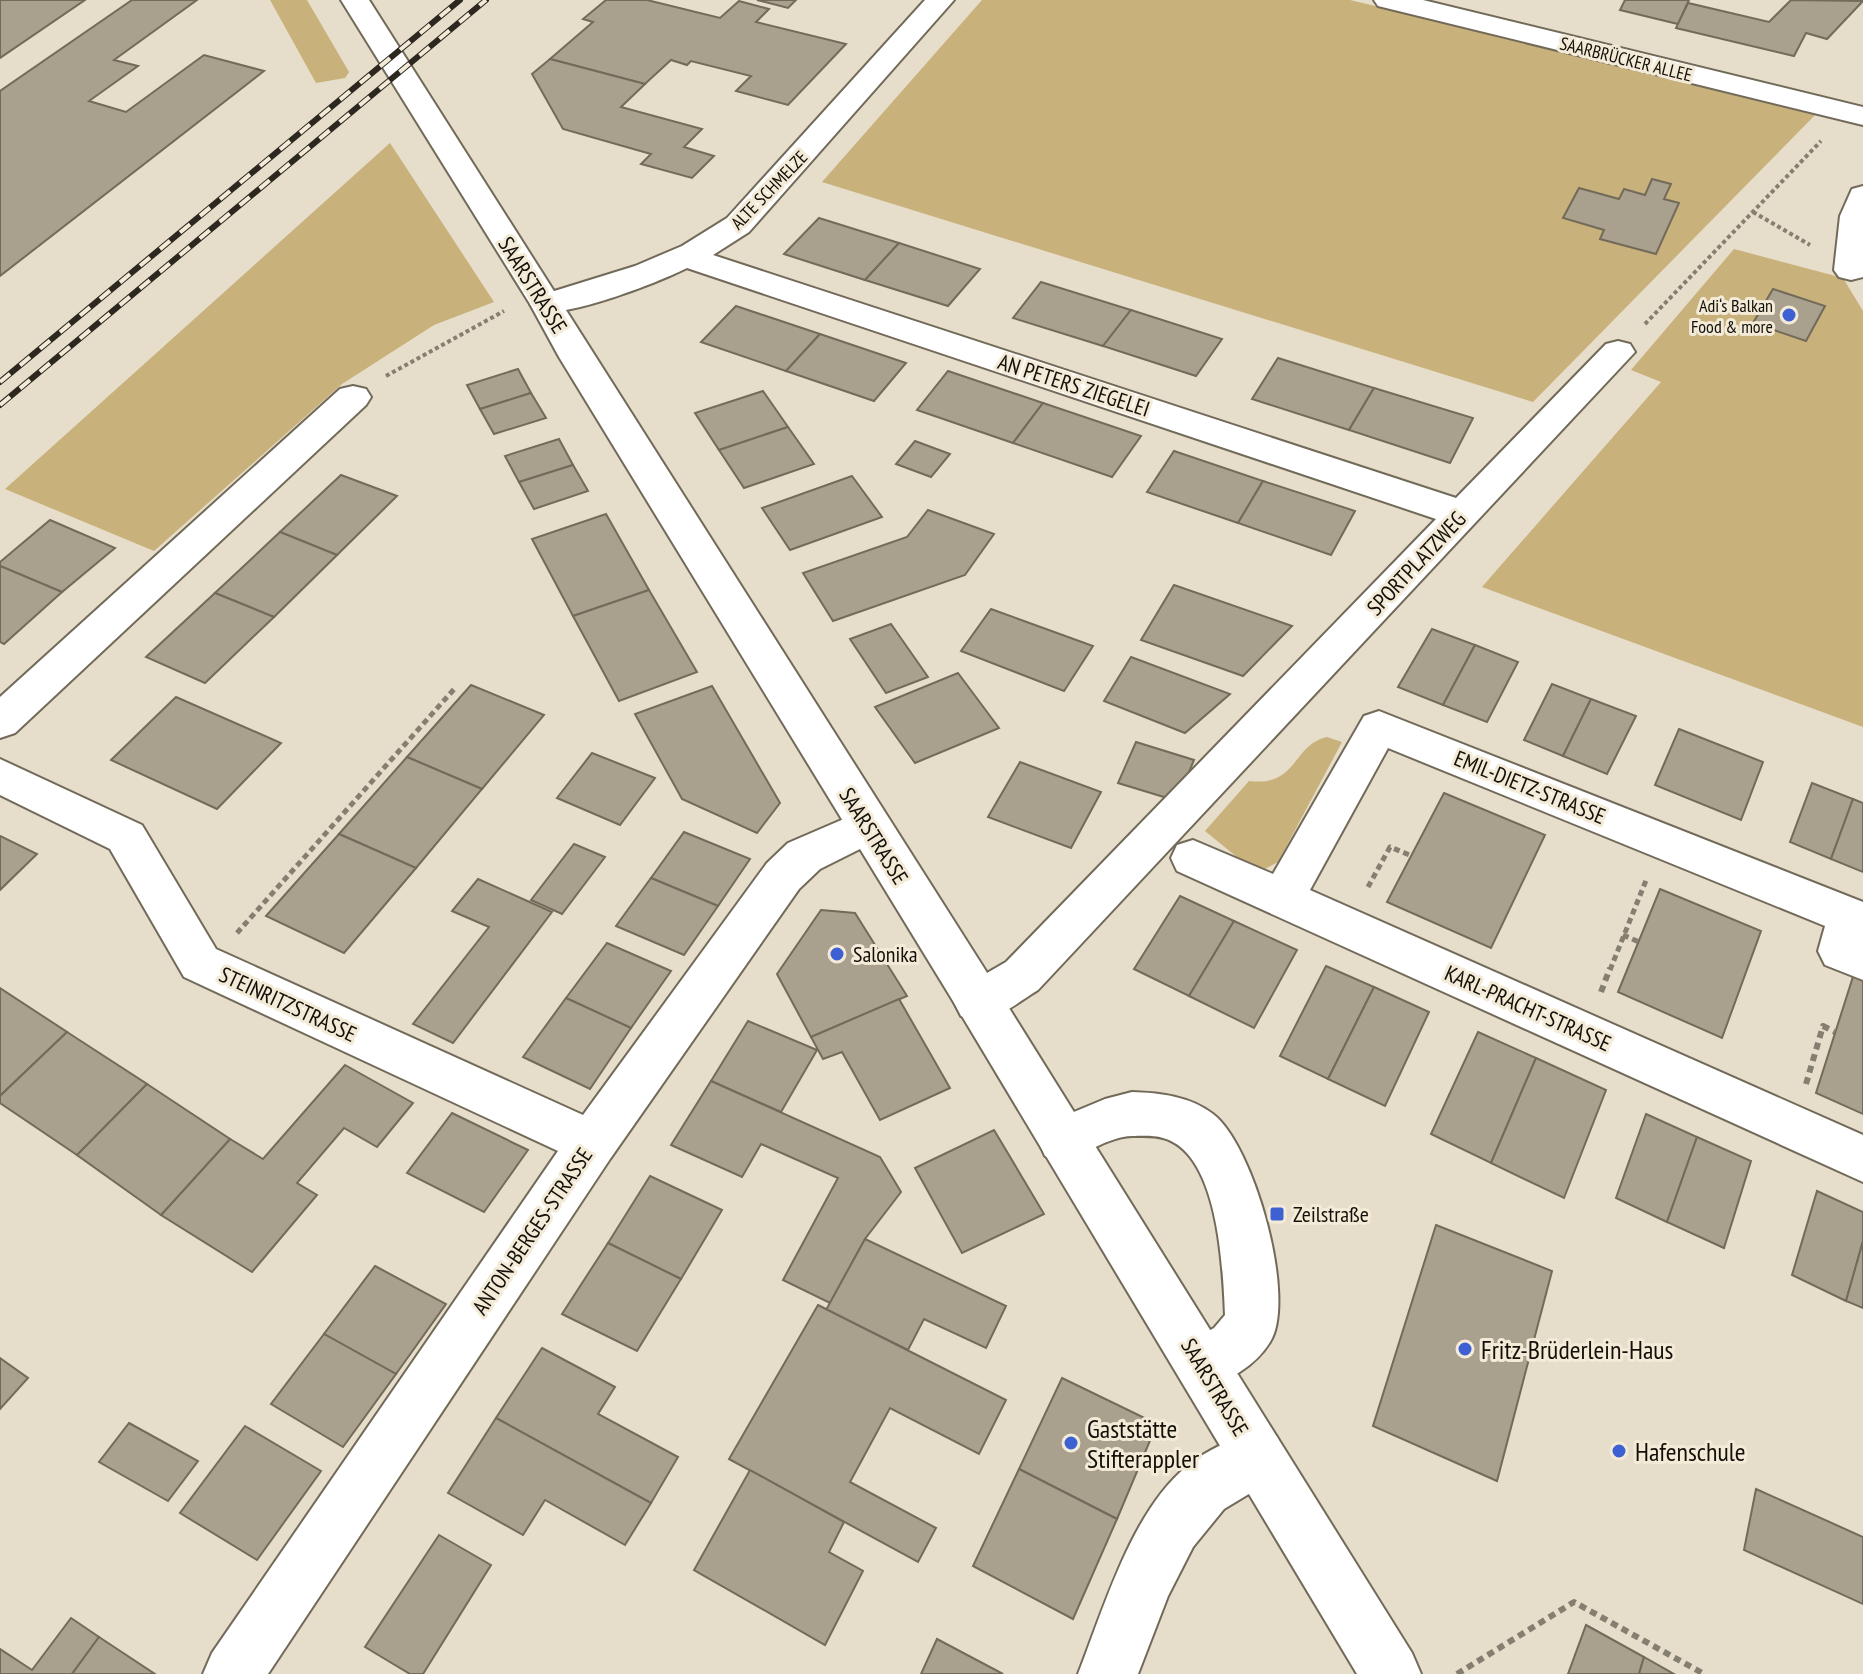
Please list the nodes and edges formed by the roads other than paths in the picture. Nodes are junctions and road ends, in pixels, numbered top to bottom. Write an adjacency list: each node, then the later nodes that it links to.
1 (355, 0): 9 (street, SAARSTRASSE)
2 (940, 0): 7 (street, ALTE SCHMELZE)
3 (1388, 0): 5 (street, SAARBRÜCKER ALLEE)
4 (1862, 86): 5 (street)
5 (1853, 114)
6 (1863, 196): 8 (street)
7 (686, 257): 9 (street, ALTE SCHMELZE); 12 (street, AN PETERS ZIEGELEI)
8 (1851, 270)
9 (547, 304): 15 (street, SAARSTRASSE)
10 (1618, 352): 12 (street, SPORTPLATZWEG)
11 (353, 397): 13 (street)
12 (1462, 514): 20 (street, SPORTPLATZWEG)
13 (0, 722)
14 (0, 776): 22 (street, STEINRITZSTRASSE)
15 (867, 826): 20 (street, SAARSTRASSE); 22 (street, ANTON-BERGES-STRASSE)
16 (1193, 858): 17 (street, KARL-PRACHT-STRASSE)
17 (1282, 898): 18 (street, EMIL-DIETZ-STRASSE); 23 (street, KARL-PRACHT-STRASSE)
18 (1856, 920): 19 (street)
19 (1863, 960)
20 (978, 1002): 21 (street, SAARSTRASSE)
21 (1063, 1140): 24 (street, SAARSTRASSE); 24 (street)
22 (592, 1143): 26 (street, ANTON-BERGES-STRASSE)
23 (1863, 1159)
24 (1202, 1364): 25 (street, SAARSTRASSE)
25 (1257, 1457): 27 (street); 28 (street, SAARSTRASSE)
26 (233, 1674)
27 (1108, 1674)
28 (1391, 1674)

